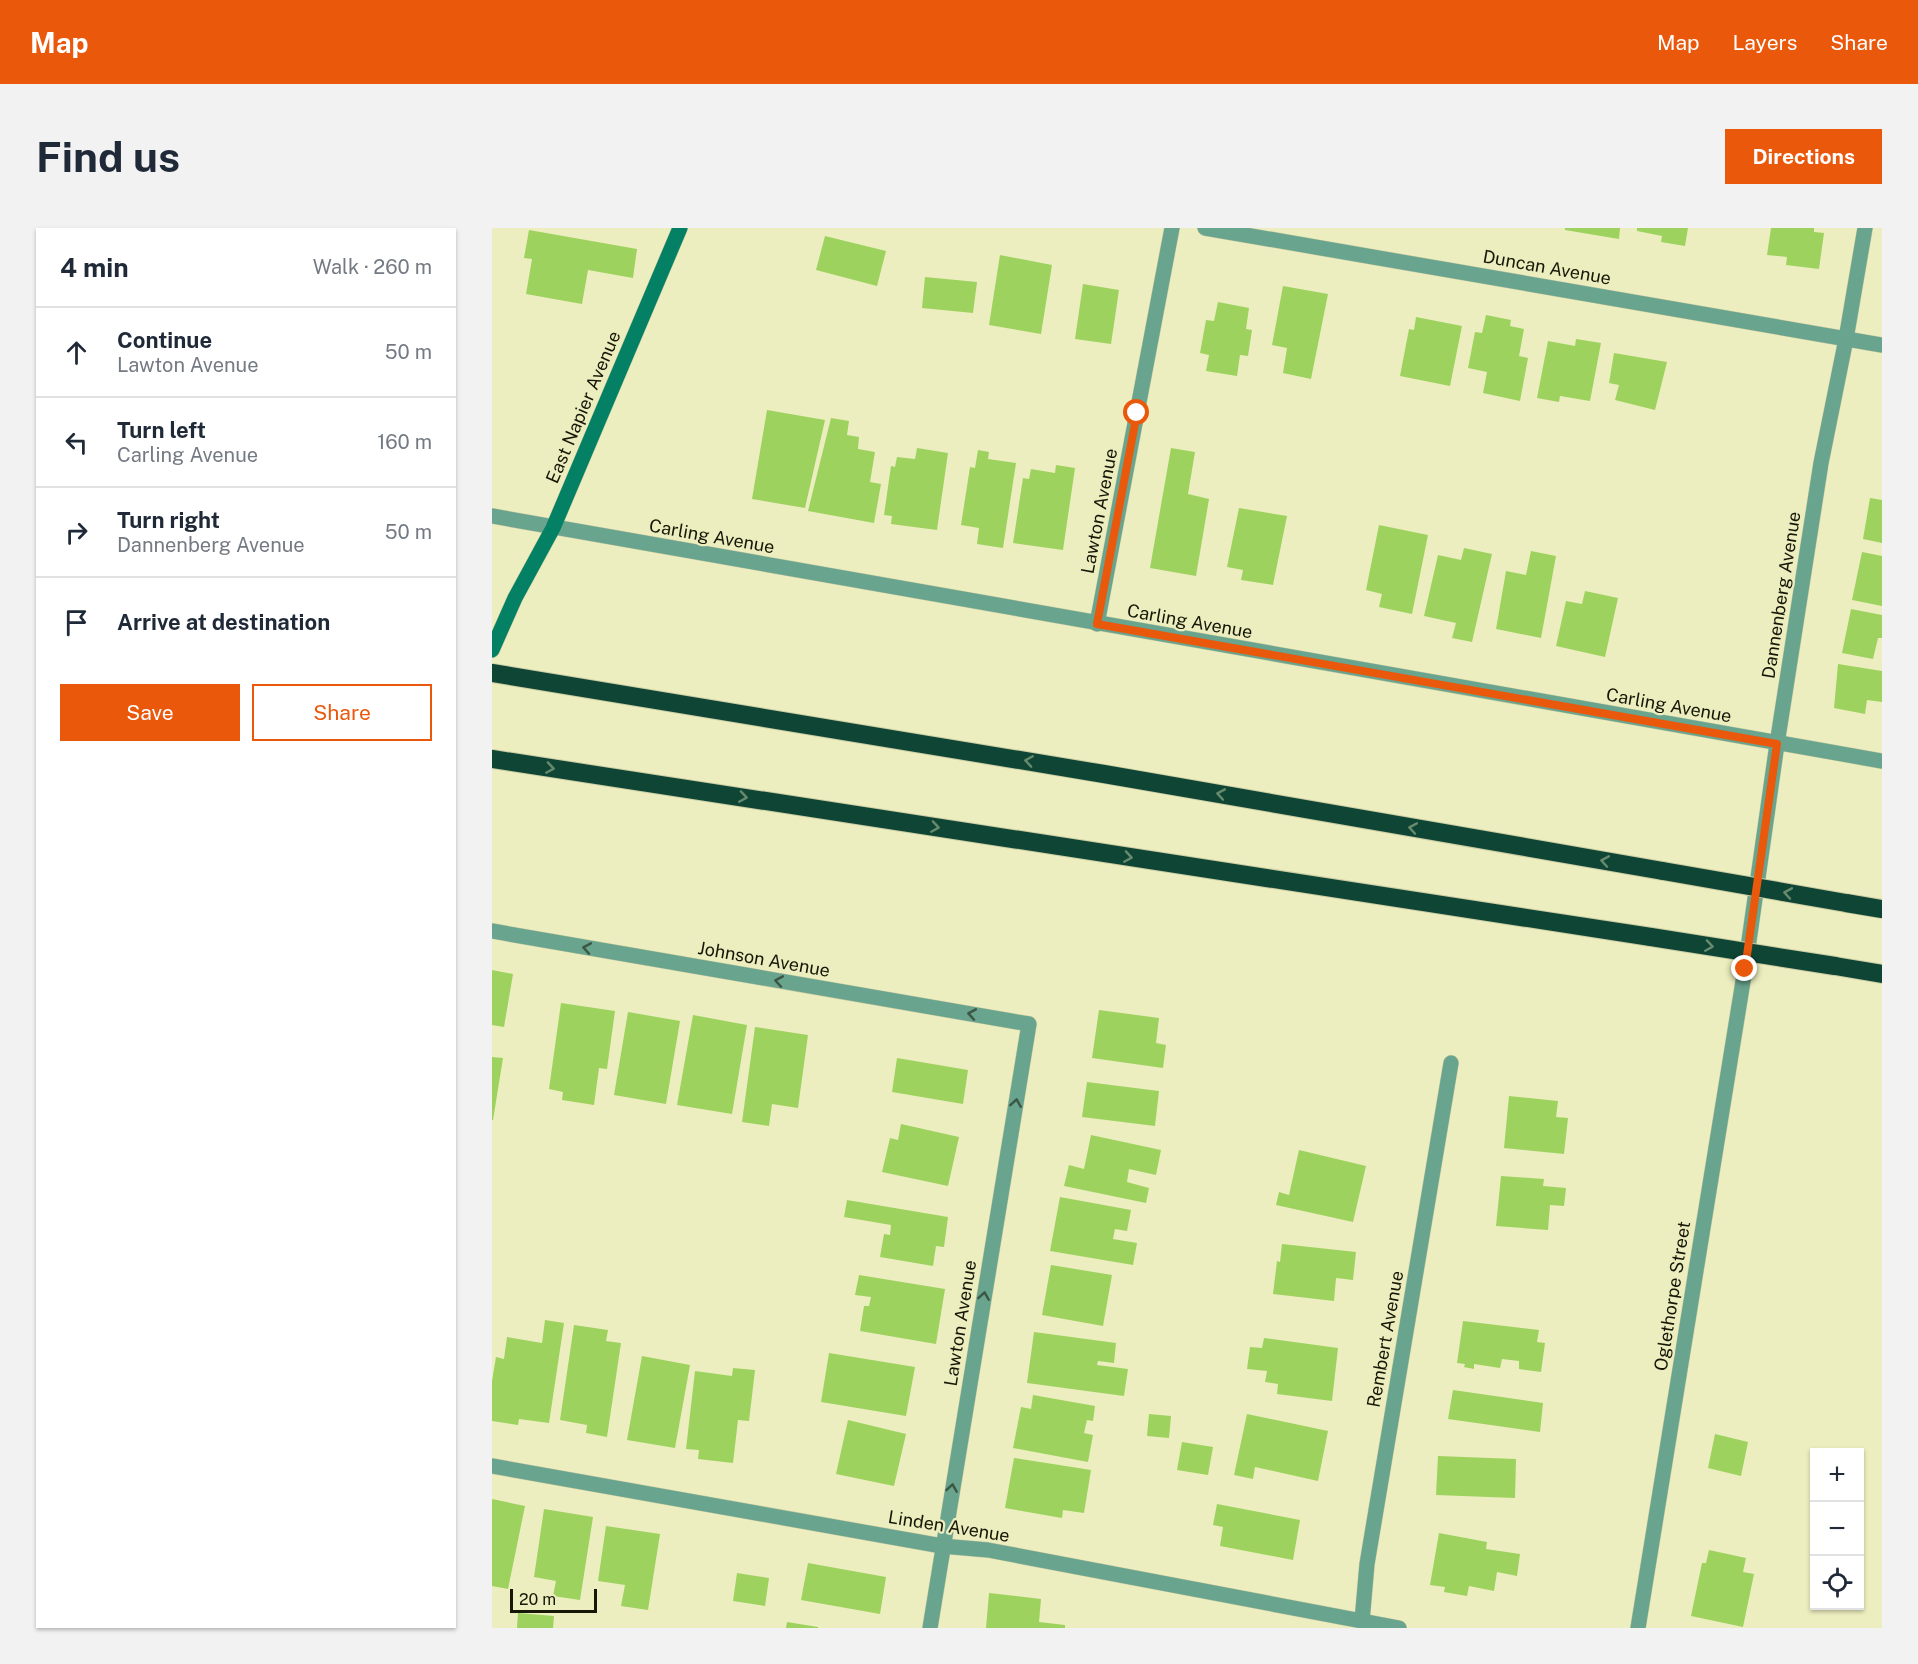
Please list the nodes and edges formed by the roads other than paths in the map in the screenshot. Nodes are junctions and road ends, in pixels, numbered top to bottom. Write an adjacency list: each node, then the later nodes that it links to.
1 (680, 228): 8 (street, East Napier Avenue)
2 (1172, 228): 9 (street, Lawton Avenue)
3 (1205, 228): 5 (street, Duncan Avenue)
4 (1865, 228): 5 (street, Dannenberg Avenue)
5 (1846, 339): 6 (street, Duncan Avenue); 12 (street, Dannenberg Avenue)
6 (1882, 345)
7 (492, 516): 8 (street, Carling Avenue)
8 (553, 528): 9 (street, Carling Avenue); 10 (street, East Napier Avenue)
9 (1097, 624): 12 (street, Carling Avenue)
10 (492, 650)
11 (492, 673): 15 (highway, one-way to 11, bridge)
12 (1777, 744): 14 (street, Carling Avenue); 17 (street, Dannenberg Avenue)
13 (492, 759): 18 (highway, one-way to 18, bridge)
14 (1882, 761)
15 (1882, 909)
16 (492, 931): 19 (street, Johnson Avenue, one-way to 16)
17 (1745, 969): 26 (street, Oglethorpe Street)
18 (1882, 974)
19 (1029, 1024): 22 (street, Lawton Avenue, one-way to 19)
20 (1451, 1064): 23 (street, Rembert Avenue)
21 (492, 1466): 22 (street, Linden Avenue)
22 (942, 1546): 23 (street, Linden Avenue); 24 (street, Lawton Avenue)
23 (1362, 1621): 25 (street, Linden Avenue)
24 (930, 1628)
25 (1399, 1628)
26 (1638, 1628)

